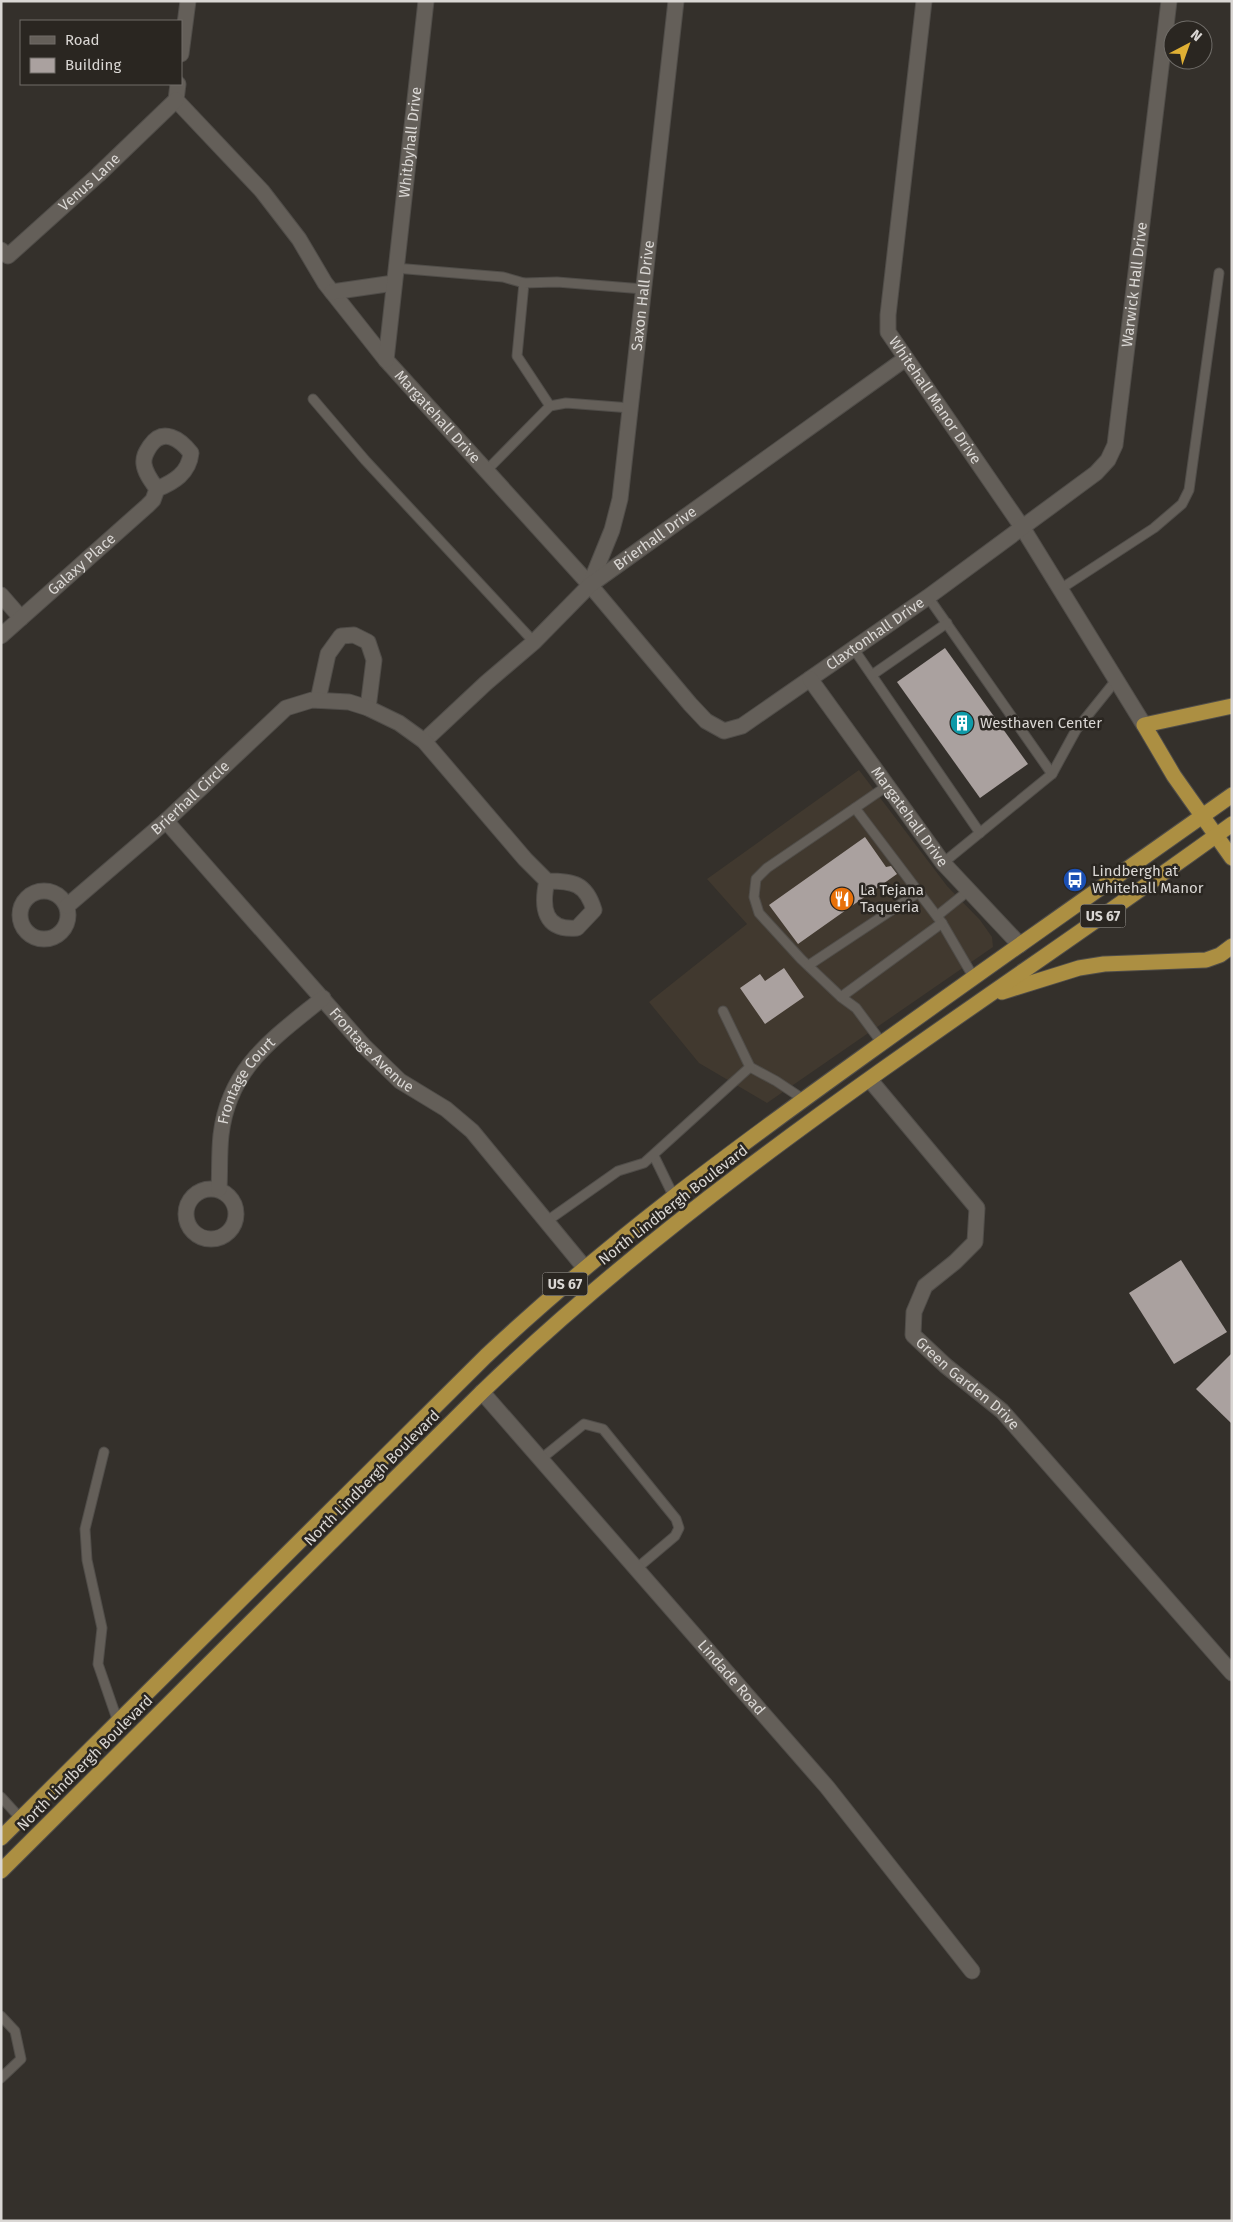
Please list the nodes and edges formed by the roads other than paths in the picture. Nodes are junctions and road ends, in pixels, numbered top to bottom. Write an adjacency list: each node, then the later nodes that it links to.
1 (188, 1): 6 (street)
2 (426, 1): 11 (street, Whitbyhall Drive)
3 (676, 1): 13 (street, Saxon Hall Drive)
4 (924, 1): 15 (street, Whitehall Manor Drive)
5 (1169, 1): 22 (street, Warwick Hall Drive)
6 (182, 46)
7 (178, 85): 8 (street)
8 (176, 100): 9 (street, Venus Lane); 14 (street, Margatehall Drive)
9 (1, 250)
10 (1219, 273): 24 (lane)
11 (395, 275): 12 (lane); 14 (street); 16 (street, Whitbyhall Drive)
12 (524, 283): 13 (lane); 18 (lane)
13 (642, 289): 19 (street, Saxon Hall Drive)
14 (332, 292): 16 (street, Margatehall Drive)
15 (905, 359): 22 (street, Whitehall Manor Drive); 23 (street, Brierhall Drive)
16 (386, 360): 20 (street, Margatehall Drive)
17 (313, 399): 30 (lane)
18 (550, 406): 19 (lane); 20 (lane)
19 (631, 408): 23 (street, Saxon Hall Drive)
20 (485, 472): 23 (street, Margatehall Drive)
21 (157, 489): 27 (street, Galaxy Place)
22 (1022, 527): 24 (street, Whitehall Manor Drive); 26 (street, Claxtonhall Drive)
23 (590, 585): 30 (street, Brierhall Drive); 39 (street, Margatehall Drive)
24 (1062, 588): 34 (street, Whitehall Manor Drive)
25 (1, 596): 27 (street)
26 (928, 597): 28 (lane); 31 (street, Claxtonhall Drive)
27 (21, 618): 29 (street, Galaxy Place)
28 (946, 623): 32 (lane); 41 (lane)
29 (1, 636)
30 (534, 642): 40 (street, Brierhall Drive)
31 (853, 648): 32 (lane); 33 (street, Claxtonhall Drive)
32 (872, 676): 48 (lane)
33 (810, 679): 39 (street, Claxtonhall Drive); 42 (street, Margatehall Drive)
34 (1117, 679): 38 (street, Whitehall Manor Drive); 41 (lane)
35 (318, 700): 37 (street, Brierhall Circle); 37 (street); 46 (street, Brierhall Circle)
36 (1232, 706): 38 (highway)
37 (368, 708): 40 (street, Brierhall Circle)
38 (1144, 725): 45 (highway)
39 (724, 731)
40 (424, 741): 52 (street, Brierhall Circle)
41 (1052, 774): 48 (lane)
42 (886, 786): 44 (lane); 51 (street, Margatehall Drive)
43 (1232, 795): 45 (highway, North Lindbergh Boulevard / US 67)
44 (855, 808): 54 (lane); 59 (lane)
45 (1202, 816): 49 (highway); 57 (highway, North Lindbergh Boulevard / US 67)
46 (166, 821): 55 (street, Brierhall Circle); 63 (street, Frontage Avenue)
47 (1232, 824): 49 (highway, North Lindbergh Boulevard / US 67)
48 (980, 833): 51 (lane)
49 (1217, 835): 50 (highway); 61 (highway, North Lindbergh Boulevard / US 67)
50 (1232, 858)
51 (942, 863): 53 (street, Margatehall Drive)
52 (547, 881)
53 (968, 891): 56 (lane); 57 (street, Margatehall Drive)
54 (919, 892): 56 (lane); 59 (lane)
55 (67, 906)
56 (939, 919): 60 (lane); 62 (lane)
57 (1020, 945): 60 (highway, North Lindbergh Boulevard / US 67)
58 (1232, 946): 61 (highway)
59 (809, 965): 62 (lane)
60 (974, 978): 65 (highway, North Lindbergh Boulevard / US 67)
61 (989, 996): 67 (highway, North Lindbergh Boulevard / US 67)
62 (841, 997): 65 (lane)
63 (323, 998): 70 (street, Frontage Court); 72 (street, Frontage Avenue)
64 (723, 1011): 66 (lane)
65 (882, 1043): 68 (highway, North Lindbergh Boulevard / US 67)
66 (750, 1067): 68 (lane); 69 (lane)
67 (870, 1080): 74 (highway, North Lindbergh Boulevard / US 67); 78 (street, Green Garden Drive)
68 (803, 1100): 71 (highway, North Lindbergh Boulevard / US 67)
69 (654, 1156): 71 (lane); 72 (lane)
70 (219, 1189)
71 (673, 1195): 73 (highway, North Lindbergh Boulevard / US 67)
72 (547, 1221): 73 (street, Frontage Avenue)
73 (584, 1267): 79 (highway, North Lindbergh Boulevard / US 67)
74 (482, 1392): 76 (street, Lindade Road); 83 (highway, North Lindbergh Boulevard / US 67)
75 (104, 1452): 79 (lane)
76 (540, 1459): 77 (street, Lindade Road); 77 (lane)
77 (636, 1568): 84 (street, Lindade Road)
78 (1232, 1673)
79 (118, 1722): 81 (highway, North Lindbergh Boulevard / US 67)
80 (1, 1797): 81 (lane)
81 (21, 1819): 82 (highway, North Lindbergh Boulevard / US 67)
82 (1, 1838)
83 (1, 1871)
84 (972, 1971)
85 (1, 2016): 86 (lane)
86 (1, 2078)

